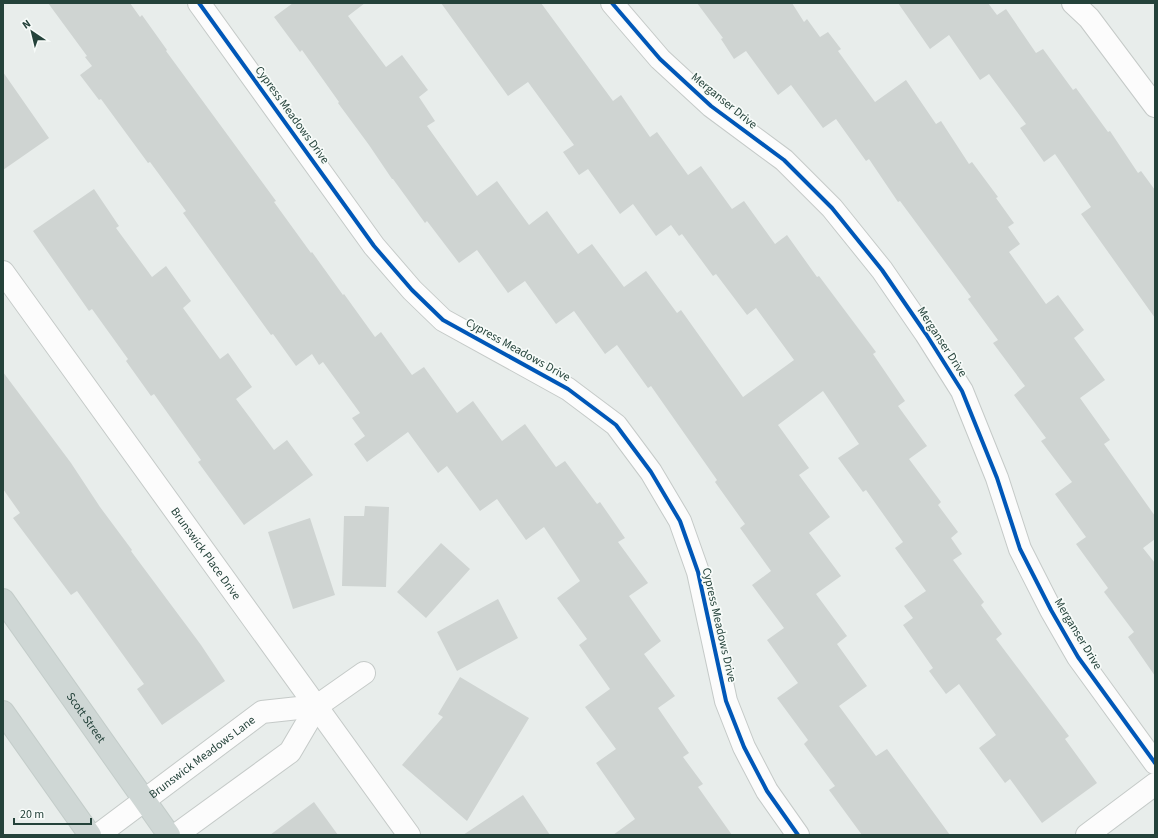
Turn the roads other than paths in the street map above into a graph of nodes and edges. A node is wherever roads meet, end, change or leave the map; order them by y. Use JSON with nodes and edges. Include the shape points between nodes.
{"nodes":[{"id":1,"x":199,"y":3,"type":"edge"},
{"id":2,"x":612,"y":3,"type":"edge"},
{"id":3,"x":1073,"y":3,"type":"edge"},
{"id":4,"x":1155,"y":106,"type":"edge"},
{"id":5,"x":3,"y":272,"type":"edge"},
{"id":6,"x":3,"y":600,"type":"edge"},
{"id":7,"x":364,"y":673,"type":"dead end"},
{"id":8,"x":317,"y":706,"type":"junction"},
{"id":9,"x":3,"y":712,"type":"edge"},
{"id":10,"x":1155,"y":763,"type":"edge"},
{"id":11,"x":1155,"y":784,"type":"edge"},
{"id":12,"x":145,"y":801,"type":"junction"},
{"id":13,"x":90,"y":835,"type":"edge"},
{"id":14,"x":98,"y":835,"type":"edge"},
{"id":15,"x":169,"y":835,"type":"edge"},
{"id":16,"x":176,"y":835,"type":"edge"},
{"id":17,"x":408,"y":835,"type":"edge"},
{"id":18,"x":798,"y":835,"type":"edge"},
{"id":19,"x":1087,"y":835,"type":"edge"}],
"edges":[{"from":1,"to":18,"type":"street","name":"Cypress Meadows Drive","via":[[374,246],[412,290],[443,320],[568,389],[616,425],[651,472],[680,521],[695,565],[726,701],[744,747],[767,791]]},
{"from":2,"to":10,"type":"street","name":"Merganser Drive","via":[[660,58],[710,106],[789,165],[832,208],[882,270],[962,391],[997,478],[1020,549],[1051,610],[1078,657]]},
{"from":3,"to":4,"type":"street","via":[[1089,18]]},
{"from":5,"to":8,"type":"street","name":"Brunswick Place Drive"},
{"from":6,"to":12,"type":"main road","name":"Scott Street"},
{"from":7,"to":8,"type":"street","name":"Brunswick Meadows Lane"},
{"from":8,"to":12,"type":"street","name":"Brunswick Meadows Lane","via":[[262,712]]},
{"from":8,"to":16,"type":"street","name":"Brunswick Meadows Lane","via":[[290,752]]},
{"from":8,"to":17,"type":"street","name":"Brunswick Place Drive"},
{"from":9,"to":13,"type":"main road"},
{"from":11,"to":19,"type":"street"},
{"from":12,"to":14,"type":"street","name":"Brunswick Meadows Lane"},
{"from":12,"to":15,"type":"main road","name":"Scott Street"}]}
